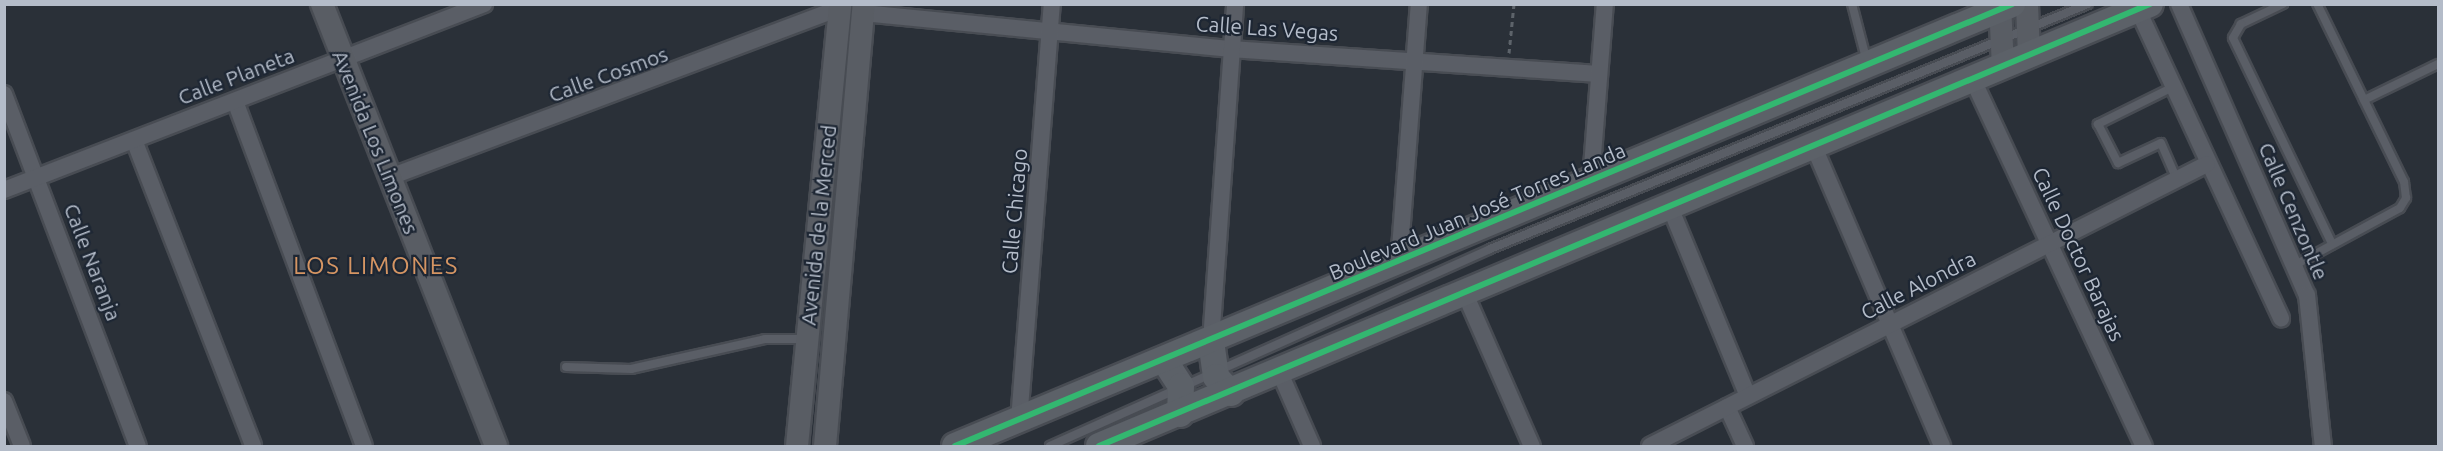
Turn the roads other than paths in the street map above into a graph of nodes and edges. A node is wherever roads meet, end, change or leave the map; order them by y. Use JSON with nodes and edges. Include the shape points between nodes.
{"nodes":[{"id":1,"x":322,"y":4,"type":"edge"},
{"id":2,"x":484,"y":4,"type":"edge"},
{"id":3,"x":1052,"y":4,"type":"edge"},
{"id":4,"x":1235,"y":4,"type":"edge"},
{"id":5,"x":1419,"y":4,"type":"edge"},
{"id":6,"x":1605,"y":4,"type":"edge"},
{"id":7,"x":1852,"y":4,"type":"edge"},
{"id":8,"x":2026,"y":4,"type":"edge"},
{"id":9,"x":2088,"y":4,"type":"edge"},
{"id":10,"x":2179,"y":4,"type":"edge"},
{"id":11,"x":2283,"y":4,"type":"edge"},
{"id":12,"x":2317,"y":4,"type":"edge"},
{"id":13,"x":840,"y":6,"type":"edge"},
{"id":14,"x":2004,"y":6,"type":"edge"},
{"id":15,"x":2144,"y":7,"type":"edge"},
{"id":16,"x":863,"y":9,"type":"edge"},
{"id":17,"x":2027,"y":27,"type":"junction"},
{"id":18,"x":1050,"y":33,"type":"junction"},
{"id":19,"x":2001,"y":39,"type":"junction"},
{"id":20,"x":1231,"y":50,"type":"junction"},
{"id":21,"x":2029,"y":56,"type":"junction"},
{"id":22,"x":342,"y":58,"type":"junction"},
{"id":23,"x":1414,"y":60,"type":"junction"},
{"id":24,"x":1868,"y":64,"type":"junction"},
{"id":25,"x":2439,"y":64,"type":"edge"},
{"id":26,"x":2003,"y":67,"type":"junction"},
{"id":27,"x":1598,"y":74,"type":"junction"},
{"id":28,"x":1973,"y":80,"type":"junction"},
{"id":29,"x":2173,"y":87,"type":"junction"},
{"id":30,"x":4,"y":94,"type":"edge"},
{"id":31,"x":235,"y":100,"type":"junction"},
{"id":32,"x":2364,"y":100,"type":"junction"},
{"id":33,"x":134,"y":140,"type":"junction"},
{"id":34,"x":1814,"y":147,"type":"junction"},
{"id":35,"x":2207,"y":164,"type":"junction"},
{"id":36,"x":390,"y":177,"type":"junction"},
{"id":37,"x":38,"y":178,"type":"junction"},
{"id":38,"x":1591,"y":180,"type":"junction"},
{"id":39,"x":2177,"y":180,"type":"junction"},
{"id":40,"x":4,"y":190,"type":"edge"},
{"id":41,"x":1670,"y":207,"type":"junction"},
{"id":42,"x":2050,"y":243,"type":"junction"},
{"id":43,"x":2332,"y":244,"type":"junction"},
{"id":44,"x":1399,"y":262,"type":"junction"},
{"id":45,"x":2295,"y":265,"type":"junction"},
{"id":46,"x":1466,"y":296,"type":"junction"},
{"id":47,"x":2281,"y":318,"type":"dead end"},
{"id":48,"x":1888,"y":325,"type":"junction"},
{"id":49,"x":806,"y":339,"type":"junction"},
{"id":50,"x":1210,"y":341,"type":"junction"},
{"id":51,"x":1164,"y":360,"type":"junction"},
{"id":52,"x":566,"y":367,"type":"dead end"},
{"id":53,"x":1213,"y":369,"type":"junction"},
{"id":54,"x":1280,"y":373,"type":"junction"},
{"id":55,"x":1181,"y":386,"type":"junction"},
{"id":56,"x":1231,"y":393,"type":"junction"},
{"id":57,"x":1748,"y":396,"type":"junction"},
{"id":58,"x":4,"y":401,"type":"edge"},
{"id":59,"x":1727,"y":407,"type":"junction"},
{"id":60,"x":1180,"y":414,"type":"junction"},
{"id":61,"x":1018,"y":421,"type":"junction"},
{"id":62,"x":1109,"y":444,"type":"edge"},
{"id":63,"x":22,"y":447,"type":"edge"},
{"id":64,"x":138,"y":447,"type":"edge"},
{"id":65,"x":253,"y":447,"type":"edge"},
{"id":66,"x":364,"y":447,"type":"edge"},
{"id":67,"x":496,"y":447,"type":"edge"},
{"id":68,"x":797,"y":447,"type":"edge"},
{"id":69,"x":825,"y":447,"type":"edge"},
{"id":70,"x":956,"y":447,"type":"edge"},
{"id":71,"x":1050,"y":447,"type":"edge"},
{"id":72,"x":1312,"y":447,"type":"edge"},
{"id":73,"x":1533,"y":447,"type":"edge"},
{"id":74,"x":1650,"y":447,"type":"edge"},
{"id":75,"x":1745,"y":447,"type":"edge"},
{"id":76,"x":1942,"y":447,"type":"edge"},
{"id":77,"x":2144,"y":447,"type":"edge"},
{"id":78,"x":2323,"y":447,"type":"edge"}],
"edges":[{"from":1,"to":22,"type":"street","name":"Avenida Los Limones"},
{"from":2,"to":22,"type":"street","name":"Calle Planeta"},
{"from":3,"to":18,"type":"street","name":"Calle Chicago"},
{"from":4,"to":20,"type":"street"},
{"from":5,"to":23,"type":"street"},
{"from":6,"to":27,"type":"street"},
{"from":7,"to":24,"type":"lane"},
{"from":8,"to":17,"type":"street"},
{"from":9,"to":17,"type":"lane"},
{"from":10,"to":45,"type":"street","name":"Calle Cenzontle"},
{"from":11,"to":43,"type":"lane","via":[[2241,24],[2234,38]]},
{"from":12,"to":32,"type":"lane"},
{"from":13,"to":36,"type":"street","name":"Calle Cosmos"},
{"from":13,"to":49,"type":"street","name":"Avenida de la Merced"},
{"from":14,"to":19,"type":"street"},
{"from":14,"to":24,"type":"main road","name":"Boulevard Juan José Torres Landa"},
{"from":15,"to":21,"type":"main road"},
{"from":15,"to":29,"type":"street"},
{"from":16,"to":18,"type":"street","name":"Calle Las Vegas"},
{"from":16,"to":69,"type":"street","name":"Avenida de la Merced"},
{"from":17,"to":19,"type":"lane"},
{"from":17,"to":21,"type":"street"},
{"from":18,"to":20,"type":"street","name":"Calle Las Vegas"},
{"from":18,"to":61,"type":"street","name":"Calle Chicago"},
{"from":19,"to":26,"type":"street"},
{"from":19,"to":53,"type":"lane","via":[[1490,249]]},
{"from":20,"to":23,"type":"street","name":"Calle Las Vegas"},
{"from":20,"to":50,"type":"street"},
{"from":21,"to":26,"type":"main road"},
{"from":22,"to":31,"type":"street","name":"Calle Planeta"},
{"from":22,"to":36,"type":"street","name":"Avenida Los Limones"},
{"from":23,"to":27,"type":"street","name":"Calle Las Vegas"},
{"from":23,"to":44,"type":"street"},
{"from":24,"to":38,"type":"main road","name":"Boulevard Juan José Torres Landa"},
{"from":25,"to":32,"type":"lane"},
{"from":26,"to":28,"type":"main road"},
{"from":27,"to":38,"type":"street"},
{"from":28,"to":34,"type":"main road"},
{"from":28,"to":42,"type":"street","name":"Calle Doctor Barajas"},
{"from":29,"to":35,"type":"street"},
{"from":29,"to":39,"type":"lane","via":[[2098,124],[2118,163],[2161,143]]},
{"from":30,"to":37,"type":"street","name":"Calle Naranja"},
{"from":31,"to":33,"type":"street","name":"Calle Planeta"},
{"from":31,"to":66,"type":"street"},
{"from":32,"to":43,"type":"lane","via":[[2407,192],[2400,208]]},
{"from":33,"to":37,"type":"street","name":"Calle Planeta"},
{"from":33,"to":65,"type":"street"},
{"from":34,"to":41,"type":"main road"},
{"from":34,"to":48,"type":"street"},
{"from":35,"to":39,"type":"street","name":"Calle Alondra"},
{"from":35,"to":47,"type":"street"},
{"from":36,"to":67,"type":"street","name":"Avenida Los Limones"},
{"from":37,"to":40,"type":"street","name":"Calle Planeta"},
{"from":37,"to":64,"type":"street","name":"Calle Naranja"},
{"from":38,"to":44,"type":"main road","name":"Boulevard Juan José Torres Landa"},
{"from":39,"to":42,"type":"street","name":"Calle Alondra"},
{"from":41,"to":46,"type":"main road"},
{"from":41,"to":57,"type":"street"},
{"from":42,"to":48,"type":"street","name":"Calle Alondra"},
{"from":42,"to":77,"type":"street","name":"Calle Doctor Barajas"},
{"from":43,"to":45,"type":"lane"},
{"from":44,"to":50,"type":"main road","name":"Boulevard Juan José Torres Landa"},
{"from":45,"to":78,"type":"street","name":"Calle Cenzontle","via":[[2314,331]]},
{"from":46,"to":54,"type":"main road"},
{"from":46,"to":73,"type":"street"},
{"from":48,"to":57,"type":"street","name":"Calle Alondra"},
{"from":48,"to":76,"type":"street"},
{"from":49,"to":52,"type":"lane","via":[[765,339],[631,369]]},
{"from":49,"to":68,"type":"street","name":"Avenida de la Merced"},
{"from":50,"to":51,"type":"main road","name":"Boulevard Juan José Torres Landa"},
{"from":50,"to":53,"type":"main road"},
{"from":51,"to":55,"type":"main road"},
{"from":51,"to":61,"type":"main road","name":"Boulevard Juan José Torres Landa"},
{"from":53,"to":55,"type":"lane"},
{"from":53,"to":56,"type":"main road"},
{"from":54,"to":56,"type":"main road"},
{"from":54,"to":72,"type":"street"},
{"from":55,"to":60,"type":"main road"},
{"from":55,"to":71,"type":"lane"},
{"from":56,"to":60,"type":"main road"},
{"from":57,"to":59,"type":"street","name":"Calle Alondra"},
{"from":58,"to":63,"type":"street"},
{"from":59,"to":74,"type":"street","name":"Calle Alondra"},
{"from":59,"to":75,"type":"street"},
{"from":60,"to":62,"type":"main road"},
{"from":61,"to":70,"type":"main road","name":"Boulevard Juan José Torres Landa"}]}
